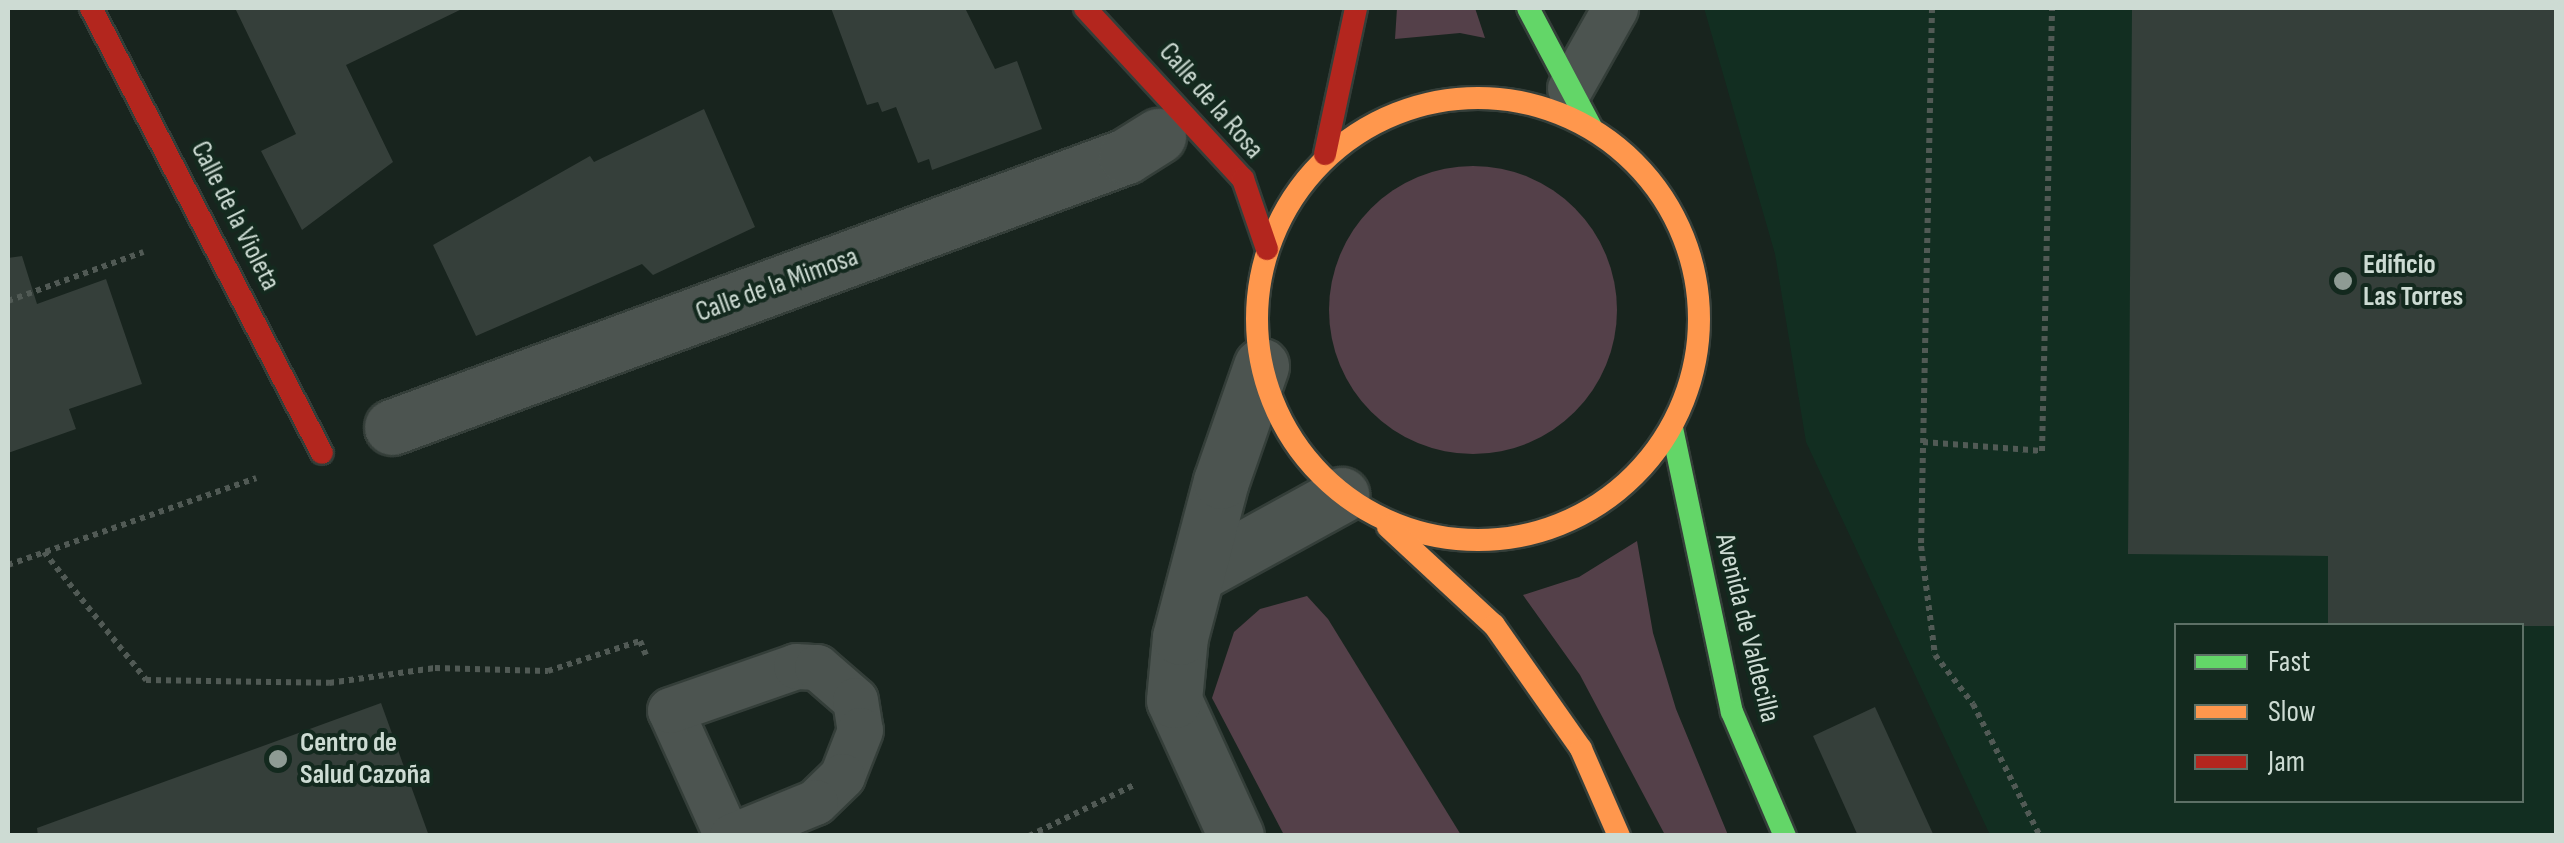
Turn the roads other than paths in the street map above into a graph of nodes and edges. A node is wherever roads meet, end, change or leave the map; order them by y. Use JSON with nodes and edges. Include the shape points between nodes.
{"nodes":[{"id":1,"x":91,"y":8,"type":"edge"},
{"id":2,"x":1085,"y":8,"type":"edge"},
{"id":3,"x":1356,"y":8,"type":"edge"},
{"id":4,"x":1528,"y":8,"type":"edge"},
{"id":5,"x":1615,"y":8,"type":"edge"},
{"id":6,"x":1570,"y":88,"type":"junction"},
{"id":7,"x":1590,"y":127,"type":"junction"},
{"id":8,"x":1158,"y":136,"type":"dead end"},
{"id":9,"x":1325,"y":154,"type":"junction"},
{"id":10,"x":1267,"y":248,"type":"junction"},
{"id":11,"x":1261,"y":366,"type":"junction"},
{"id":12,"x":392,"y":427,"type":"dead end"},
{"id":13,"x":1672,"y":428,"type":"junction"},
{"id":14,"x":322,"y":453,"type":"dead end"},
{"id":15,"x":1360,"y":507,"type":"junction"},
{"id":16,"x":1203,"y":571,"type":"junction"},
{"id":17,"x":730,"y":836,"type":"edge"},
{"id":18,"x":1236,"y":836,"type":"edge"},
{"id":19,"x":1619,"y":836,"type":"edge"},
{"id":20,"x":1785,"y":836,"type":"edge"}],
"edges":[{"from":1,"to":14,"type":"main road","name":"Calle de la Violeta"},
{"from":2,"to":10,"type":"main road","name":"Calle de la Rosa","via":[[1243,180]]},
{"from":3,"to":9,"type":"main road"},
{"from":4,"to":6,"type":"main road"},
{"from":5,"to":6,"type":"lane"},
{"from":6,"to":7,"type":"main road"},
{"from":7,"to":9,"type":"main road","via":[[1512,99],[1438,101],[1371,124]]},
{"from":7,"to":13,"type":"main road","via":[[1644,170],[1678,222],[1700,303],[1696,366]]},
{"from":8,"to":12,"type":"street","name":"Calle de la Mimosa","via":[[1126,156]]},
{"from":9,"to":10,"type":"main road"},
{"from":10,"to":11,"type":"main road","via":[[1256,309]]},
{"from":11,"to":15,"type":"main road","via":[[1283,424]]},
{"from":11,"to":16,"type":"street","via":[[1221,482]]},
{"from":13,"to":15,"type":"main road","via":[[1644,468],[1584,515],[1531,535],[1450,540]]},
{"from":13,"to":20,"type":"main road","name":"Avenida de Valdecilla","via":[[1732,712]]},
{"from":15,"to":16,"type":"street"},
{"from":15,"to":19,"type":"main road","via":[[1494,625],[1581,748]]},
{"from":16,"to":18,"type":"street","via":[[1180,637],[1174,700]]},
{"from":17,"to":17,"type":"lane","via":[[670,710],[796,666],[817,666],[855,700],[860,730],[842,776],[815,802]]}]}
